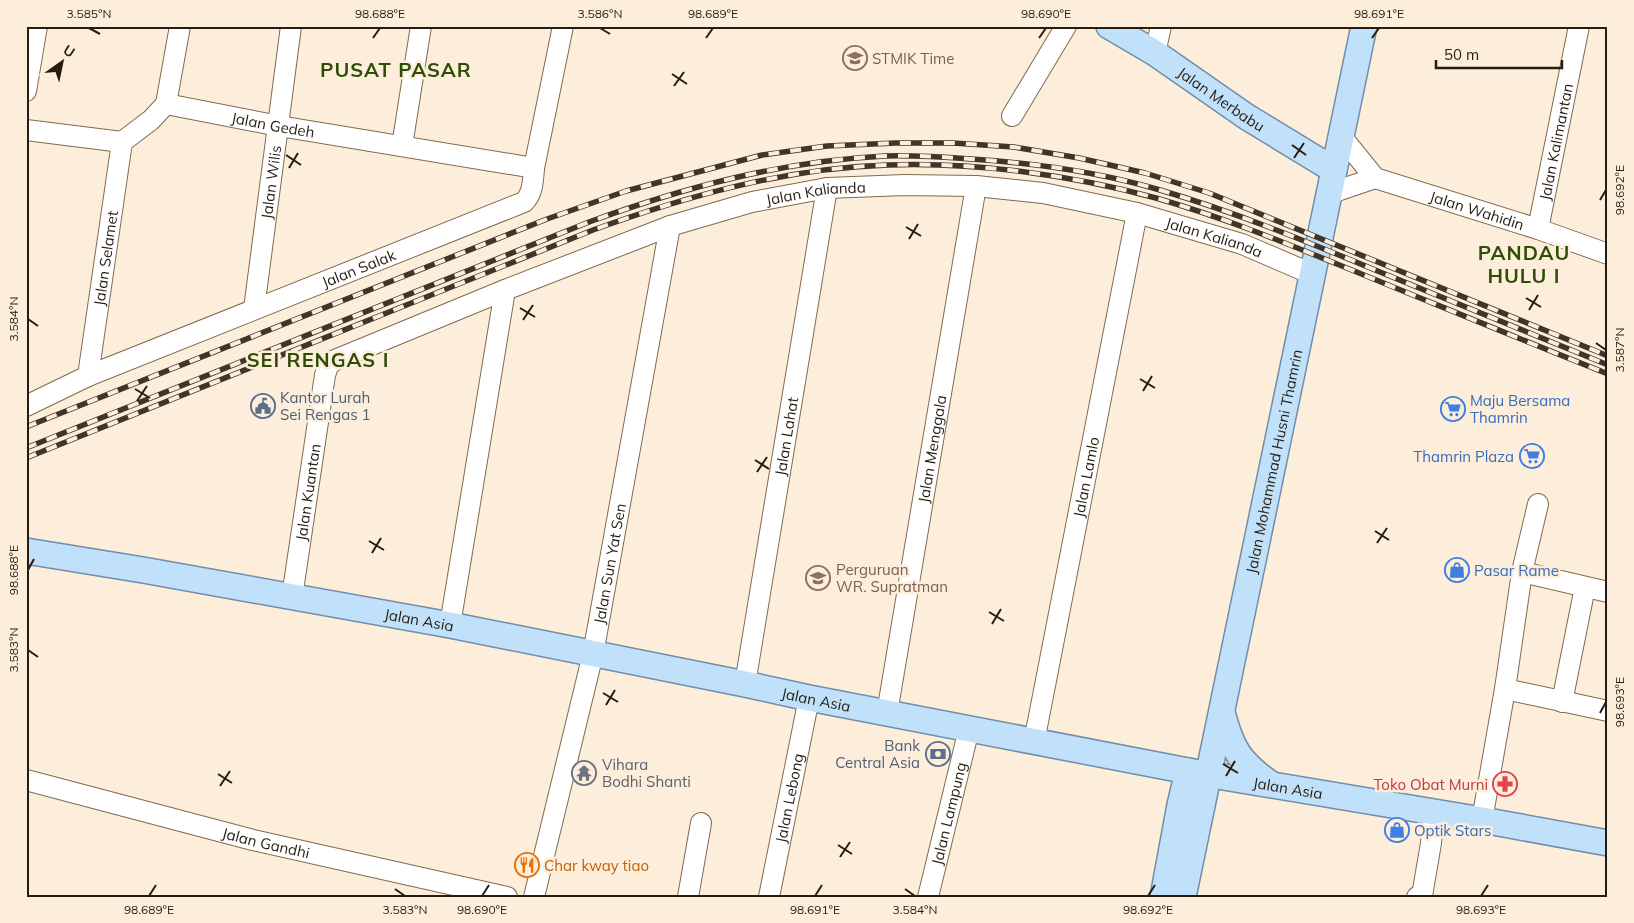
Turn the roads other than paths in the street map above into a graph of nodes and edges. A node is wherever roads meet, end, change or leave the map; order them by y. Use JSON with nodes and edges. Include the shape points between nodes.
{"nodes":[{"id":1,"x":37,"y":26,"type":"edge"},
{"id":2,"x":180,"y":26,"type":"edge"},
{"id":3,"x":291,"y":26,"type":"edge"},
{"id":4,"x":421,"y":26,"type":"edge"},
{"id":5,"x":563,"y":26,"type":"edge"},
{"id":6,"x":1066,"y":26,"type":"edge"},
{"id":7,"x":1109,"y":26,"type":"edge"},
{"id":8,"x":1161,"y":26,"type":"edge"},
{"id":9,"x":1364,"y":26,"type":"edge"},
{"id":10,"x":1578,"y":26,"type":"edge"},
{"id":11,"x":1154,"y":53,"type":"junction"},
{"id":12,"x":26,"y":91,"type":"edge"},
{"id":13,"x":166,"y":104,"type":"junction"},
{"id":14,"x":1012,"y":116,"type":"dead end"},
{"id":15,"x":278,"y":126,"type":"junction"},
{"id":16,"x":26,"y":130,"type":"edge"},
{"id":17,"x":1341,"y":136,"type":"junction"},
{"id":18,"x":122,"y":142,"type":"junction"},
{"id":19,"x":402,"y":146,"type":"junction"},
{"id":20,"x":534,"y":168,"type":"junction"},
{"id":21,"x":1334,"y":170,"type":"junction"},
{"id":22,"x":1374,"y":178,"type":"junction"},
{"id":23,"x":976,"y":186,"type":"junction"},
{"id":24,"x":826,"y":188,"type":"junction"},
{"id":25,"x":1328,"y":194,"type":"junction"},
{"id":26,"x":1137,"y":213,"type":"junction"},
{"id":27,"x":670,"y":226,"type":"junction"},
{"id":28,"x":1538,"y":229,"type":"junction"},
{"id":29,"x":1608,"y":254,"type":"edge"},
{"id":30,"x":1312,"y":274,"type":"junction"},
{"id":31,"x":505,"y":290,"type":"junction"},
{"id":32,"x":254,"y":309,"type":"junction"},
{"id":33,"x":336,"y":360,"type":"joint"},
{"id":34,"x":88,"y":376,"type":"junction"},
{"id":35,"x":26,"y":406,"type":"edge"},
{"id":36,"x":1538,"y":504,"type":"dead end"},
{"id":37,"x":26,"y":550,"type":"edge"},
{"id":38,"x":1522,"y":572,"type":"junction"},
{"id":39,"x":1585,"y":587,"type":"junction"},
{"id":40,"x":1608,"y":592,"type":"edge"},
{"id":41,"x":292,"y":597,"type":"junction"},
{"id":42,"x":450,"y":625,"type":"junction"},
{"id":43,"x":593,"y":654,"type":"junction"},
{"id":44,"x":745,"y":684,"type":"junction"},
{"id":45,"x":1504,"y":689,"type":"junction"},
{"id":46,"x":809,"y":698,"type":"junction"},
{"id":47,"x":1562,"y":702,"type":"junction"},
{"id":48,"x":1221,"y":710,"type":"junction"},
{"id":49,"x":1608,"y":711,"type":"edge"},
{"id":50,"x":888,"y":713,"type":"junction"},
{"id":51,"x":970,"y":729,"type":"junction"},
{"id":52,"x":1034,"y":742,"type":"junction"},
{"id":53,"x":1198,"y":773,"type":"junction"},
{"id":54,"x":26,"y":780,"type":"edge"},
{"id":55,"x":1273,"y":786,"type":"junction"},
{"id":56,"x":1434,"y":812,"type":"junction"},
{"id":57,"x":1482,"y":820,"type":"junction"},
{"id":58,"x":701,"y":823,"type":"dead end"},
{"id":59,"x":1608,"y":843,"type":"edge"},
{"id":60,"x":507,"y":897,"type":"edge"},
{"id":61,"x":534,"y":897,"type":"edge"},
{"id":62,"x":688,"y":897,"type":"edge"},
{"id":63,"x":769,"y":897,"type":"edge"},
{"id":64,"x":928,"y":897,"type":"edge"},
{"id":65,"x":1163,"y":897,"type":"edge"},
{"id":66,"x":1184,"y":897,"type":"edge"},
{"id":67,"x":1416,"y":897,"type":"edge"}],
"edges":[{"from":1,"to":12,"type":"street"},
{"from":2,"to":13,"type":"street"},
{"from":3,"to":15,"type":"street","name":"Jalan Wilis"},
{"from":4,"to":19,"type":"street"},
{"from":5,"to":20,"type":"street","name":"Jalan Salak"},
{"from":6,"to":14,"type":"street"},
{"from":7,"to":11,"type":"main road","name":"Jalan Merbabu"},
{"from":8,"to":11,"type":"street"},
{"from":9,"to":17,"type":"main road","name":"Jalan Mohammad Husni Thamrin"},
{"from":10,"to":28,"type":"street","name":"Jalan Kalimantan"},
{"from":11,"to":21,"type":"main road","name":"Jalan Merbabu","via":[[1247,117]]},
{"from":13,"to":15,"type":"street","name":"Jalan Gedeh"},
{"from":13,"to":18,"type":"street"},
{"from":15,"to":19,"type":"street","name":"Jalan Gedeh"},
{"from":15,"to":32,"type":"street","name":"Jalan Wilis"},
{"from":16,"to":18,"type":"street"},
{"from":17,"to":21,"type":"main road","name":"Jalan Mohammad Husni Thamrin"},
{"from":17,"to":22,"type":"street"},
{"from":18,"to":34,"type":"street","name":"Jalan Selamet"},
{"from":19,"to":20,"type":"street","name":"Jalan Gedeh"},
{"from":20,"to":32,"type":"street","name":"Jalan Salak","via":[[532,189],[524,202]]},
{"from":21,"to":25,"type":"main road","name":"Jalan Mohammad Husni Thamrin"},
{"from":22,"to":25,"type":"street"},
{"from":22,"to":28,"type":"street","name":"Jalan Wahidin"},
{"from":23,"to":24,"type":"street","name":"Jalan Kalianda"},
{"from":23,"to":26,"type":"street","name":"Jalan Kalianda","via":[[1043,193]]},
{"from":23,"to":50,"type":"street","name":"Jalan Menggala"},
{"from":24,"to":27,"type":"street","name":"Jalan Kalianda","via":[[752,202]]},
{"from":24,"to":44,"type":"street","name":"Jalan Lahat"},
{"from":25,"to":30,"type":"main road","name":"Jalan Mohammad Husni Thamrin"},
{"from":26,"to":30,"type":"street","name":"Jalan Kalianda","via":[[1242,244]]},
{"from":26,"to":52,"type":"street","name":"Jalan Lamlo"},
{"from":27,"to":31,"type":"street","name":"Jalan Kalianda"},
{"from":27,"to":43,"type":"street","name":"Jalan Sun Yat Sen"},
{"from":28,"to":29,"type":"street","name":"Jalan Wahidin"},
{"from":30,"to":48,"type":"main road","name":"Jalan Mohammad Husni Thamrin"},
{"from":31,"to":33,"type":"street","name":"Jalan Kalianda"},
{"from":31,"to":42,"type":"street"},
{"from":32,"to":34,"type":"street","name":"Jalan Salak"},
{"from":33,"to":41,"type":"street","name":"Jalan Kuantan","via":[[328,366],[325,375]]},
{"from":34,"to":35,"type":"street","name":"Jalan Salak"},
{"from":36,"to":38,"type":"street"},
{"from":37,"to":41,"type":"main road","name":"Jalan Asia"},
{"from":38,"to":39,"type":"street"},
{"from":38,"to":45,"type":"street"},
{"from":39,"to":40,"type":"street"},
{"from":39,"to":47,"type":"street"},
{"from":41,"to":42,"type":"main road","name":"Jalan Asia"},
{"from":42,"to":43,"type":"main road","name":"Jalan Asia"},
{"from":43,"to":44,"type":"main road","name":"Jalan Asia"},
{"from":43,"to":61,"type":"street","name":"Jalan Sun Yat Sen"},
{"from":44,"to":46,"type":"main road","name":"Jalan Asia"},
{"from":45,"to":47,"type":"street"},
{"from":45,"to":57,"type":"street"},
{"from":46,"to":50,"type":"main road","name":"Jalan Asia"},
{"from":46,"to":63,"type":"street","name":"Jalan Lebong"},
{"from":47,"to":49,"type":"street"},
{"from":48,"to":53,"type":"main road","name":"Jalan Mohammad Husni Thamrin"},
{"from":48,"to":55,"type":"main road","via":[[1235,749],[1256,774]]},
{"from":50,"to":51,"type":"main road","name":"Jalan Asia"},
{"from":51,"to":52,"type":"main road","name":"Jalan Asia"},
{"from":51,"to":64,"type":"street","name":"Jalan Lampung"},
{"from":52,"to":53,"type":"main road","name":"Jalan Asia"},
{"from":53,"to":55,"type":"main road","name":"Jalan Asia"},
{"from":53,"to":65,"type":"main road","name":"Jalan Mohammad Husni Thamrin","via":[[1180,805]]},
{"from":53,"to":66,"type":"main road","name":"Jalan Mohammad Husni Thamrin"},
{"from":54,"to":60,"type":"street","name":"Jalan Gandhi","via":[[253,840]]},
{"from":55,"to":56,"type":"main road","name":"Jalan Asia"},
{"from":56,"to":57,"type":"main road","name":"Jalan Asia"},
{"from":56,"to":67,"type":"street","via":[[1422,896]]},
{"from":57,"to":59,"type":"main road","name":"Jalan Asia"},
{"from":58,"to":62,"type":"street"}]}
